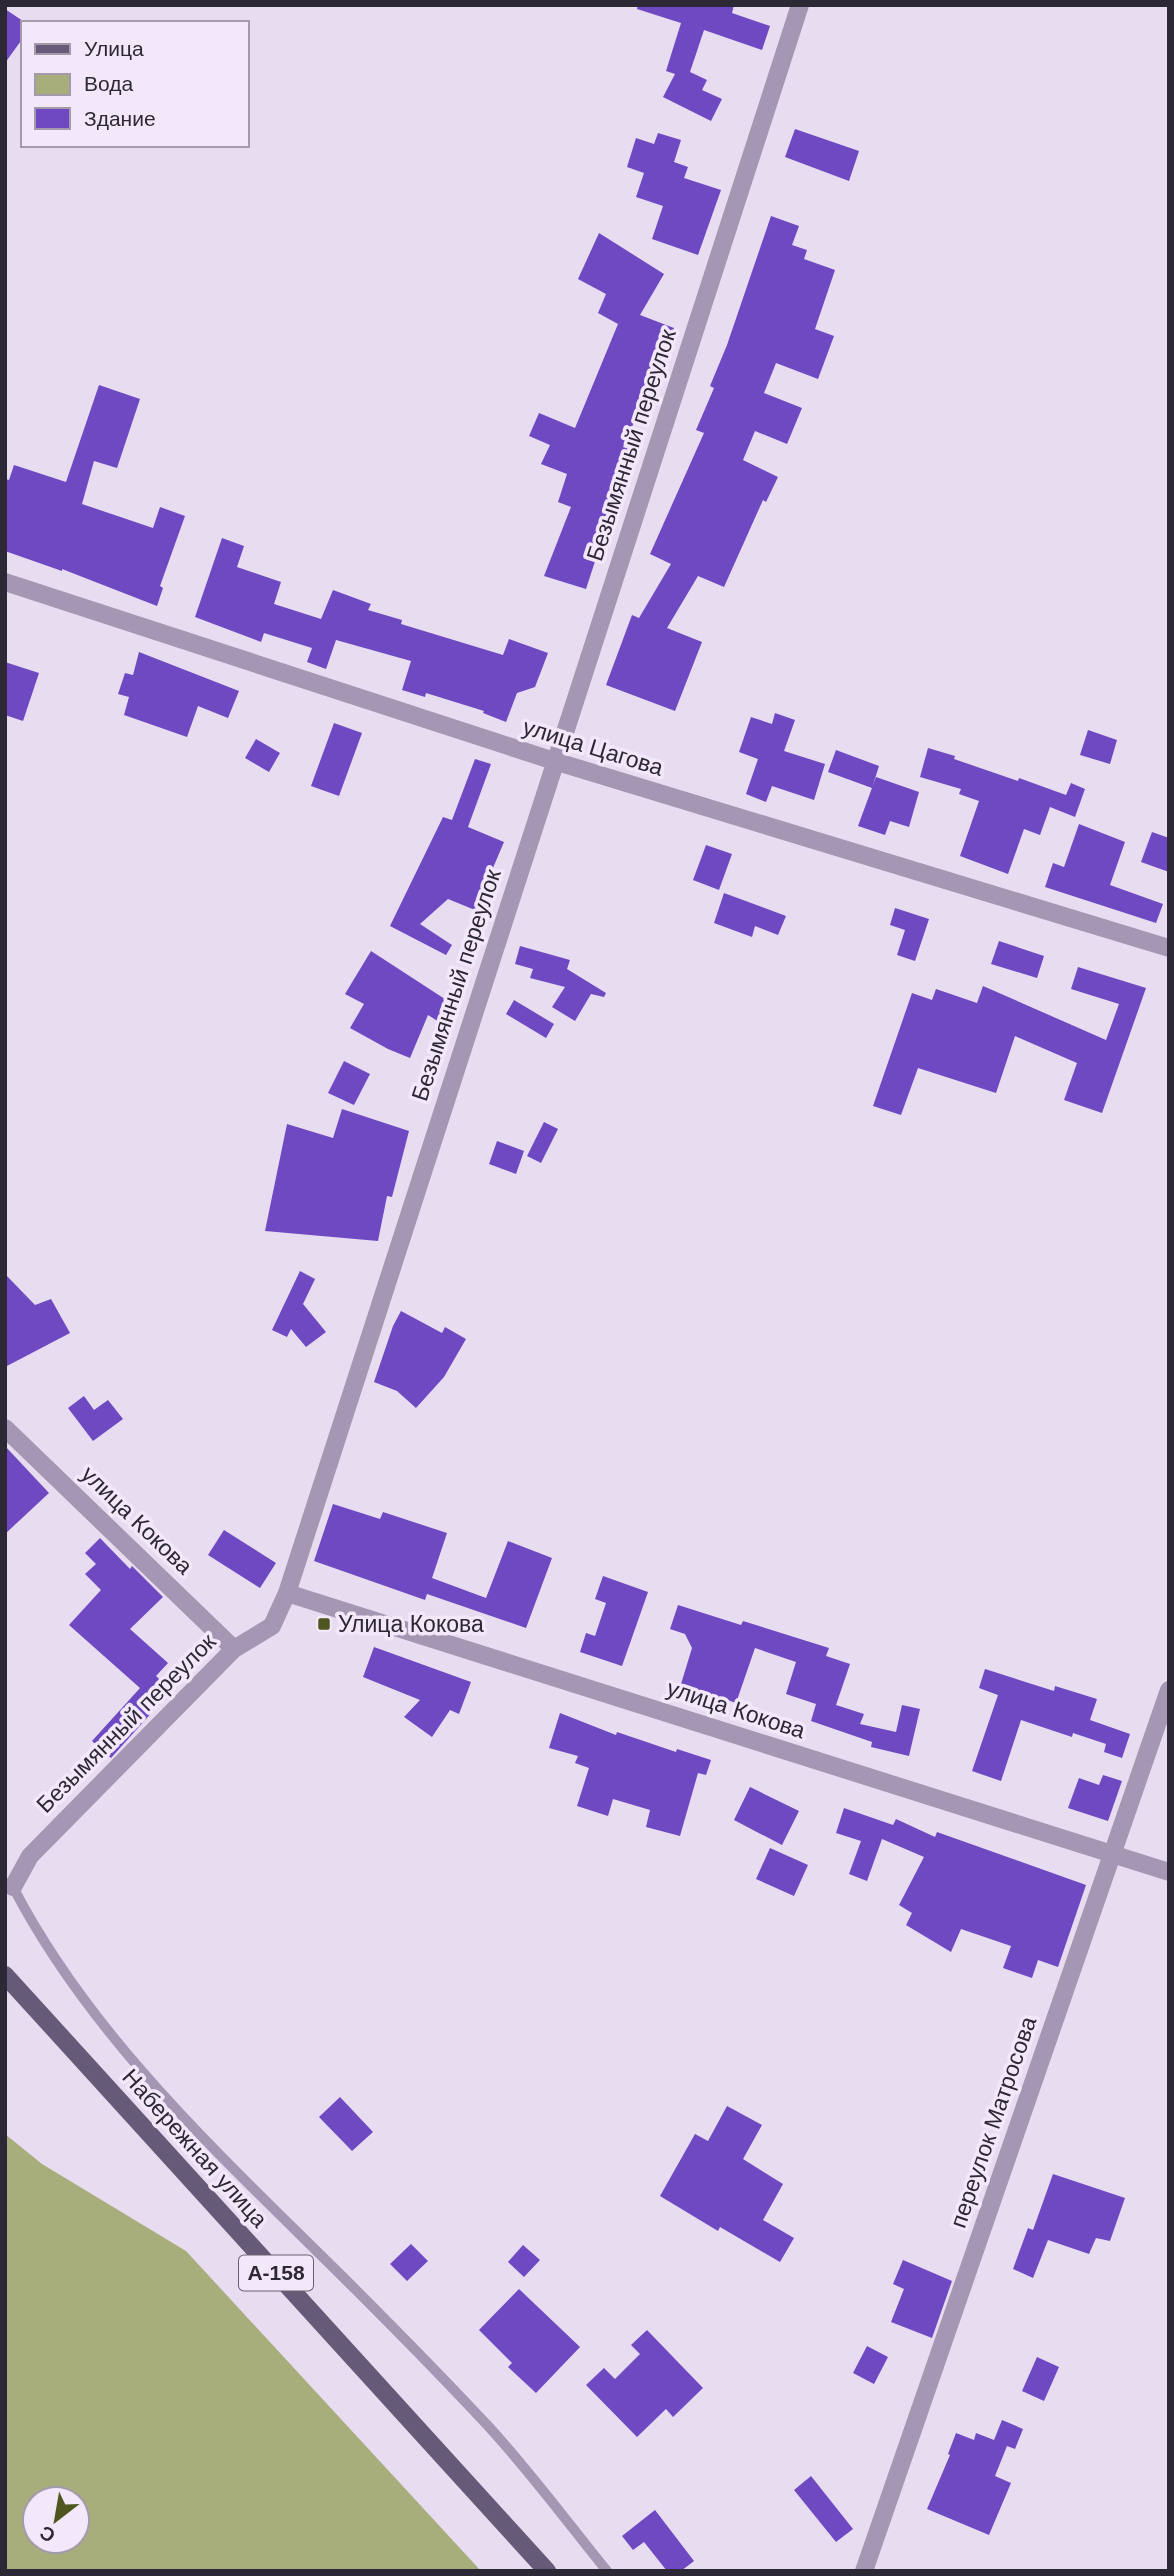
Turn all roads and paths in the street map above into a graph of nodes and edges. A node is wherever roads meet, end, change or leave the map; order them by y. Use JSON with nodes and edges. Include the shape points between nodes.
{"nodes":[{"id":1,"x":800,"y":5,"type":"edge"},
{"id":2,"x":5,"y":582,"type":"edge"},
{"id":3,"x":554,"y":761,"type":"junction"},
{"id":4,"x":1169,"y":948,"type":"edge"},
{"id":5,"x":5,"y":1427,"type":"edge"},
{"id":6,"x":287,"y":1592,"type":"junction"},
{"id":7,"x":234,"y":1649,"type":"junction"},
{"id":8,"x":1169,"y":1690,"type":"edge"},
{"id":9,"x":1112,"y":1854,"type":"junction"},
{"id":10,"x":1169,"y":1872,"type":"edge"},
{"id":11,"x":9,"y":1887,"type":"edge"},
{"id":12,"x":5,"y":1975,"type":"edge"},
{"id":13,"x":547,"y":2571,"type":"edge"},
{"id":14,"x":607,"y":2571,"type":"edge"},
{"id":15,"x":864,"y":2571,"type":"edge"}],
"edges":[{"from":1,"to":3,"type":"street","name":"Безымянный переулок"},
{"from":2,"to":3,"type":"street","name":"улица Цагова"},
{"from":3,"to":4,"type":"street","name":"улица Цагова"},
{"from":3,"to":6,"type":"street","name":"Безымянный переулок"},
{"from":5,"to":7,"type":"street","name":"улица Кокова"},
{"from":6,"to":7,"type":"street","name":"Безымянный переулок","via":[[272,1626]]},
{"from":6,"to":9,"type":"street","name":"улица Кокова"},
{"from":7,"to":11,"type":"street","name":"Безымянный переулок","via":[[30,1856]]},
{"from":8,"to":9,"type":"street","name":"переулок Матросова"},
{"from":9,"to":10,"type":"street","name":"улица Кокова"},
{"from":9,"to":15,"type":"street","name":"переулок Матросова"},
{"from":11,"to":14,"type":"lane","via":[[80,1997],[201,2138],[491,2430]]},
{"from":12,"to":13,"type":"main road","name":"Набережная улица","number":"А-158"}]}
